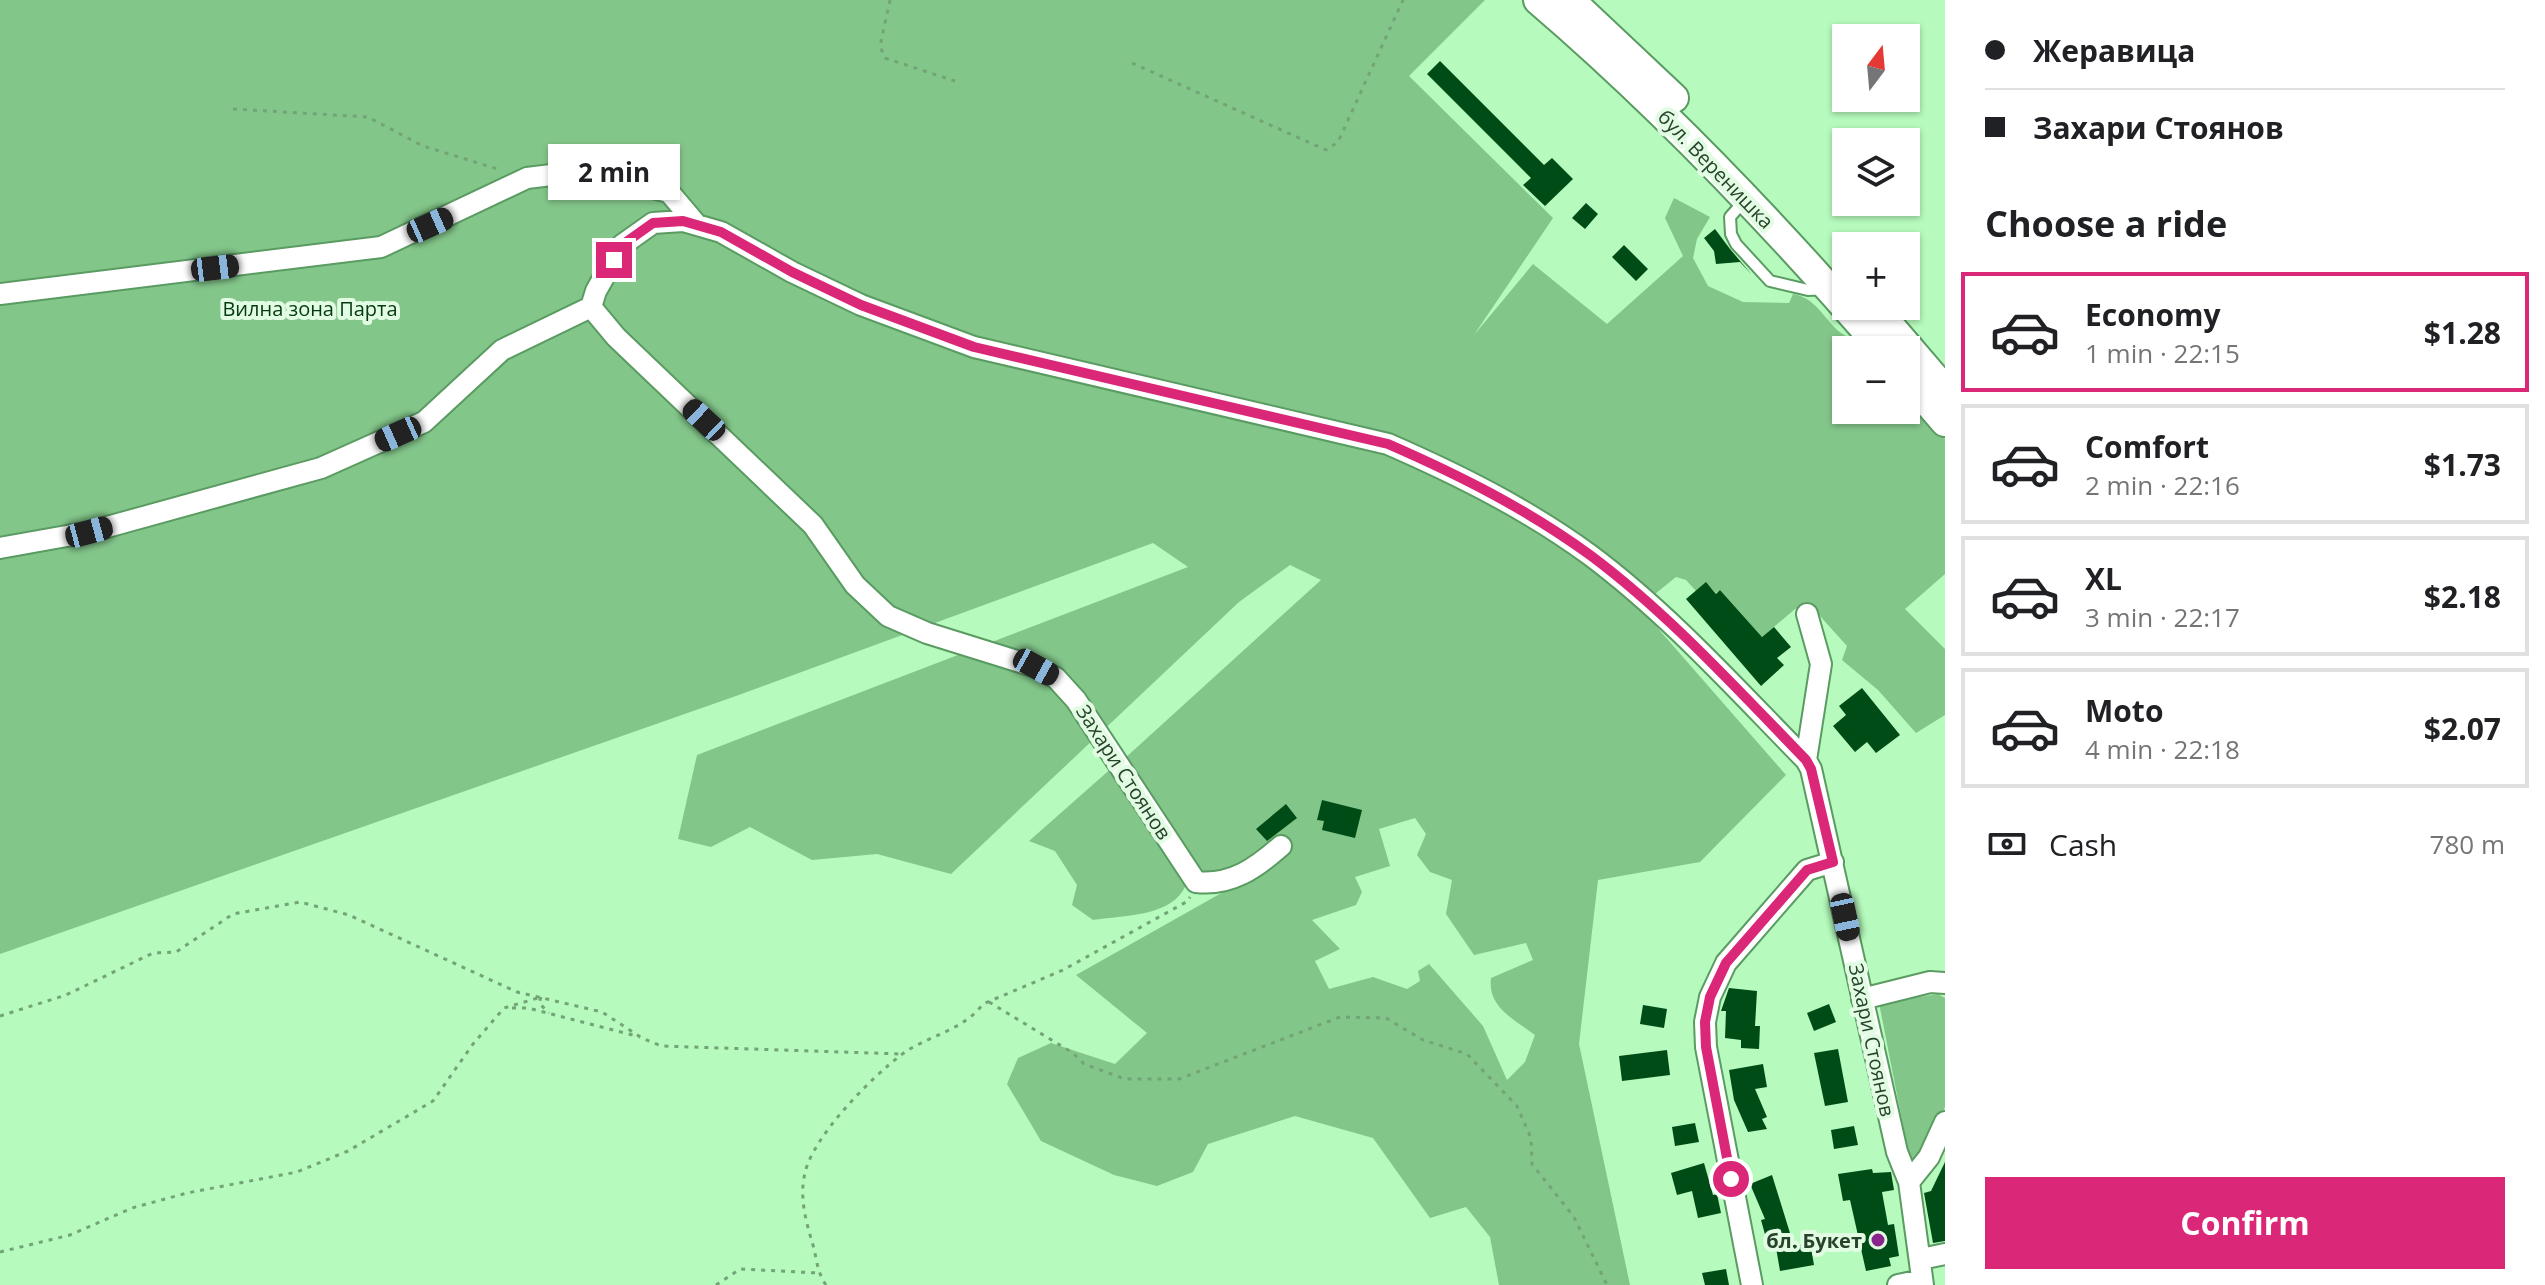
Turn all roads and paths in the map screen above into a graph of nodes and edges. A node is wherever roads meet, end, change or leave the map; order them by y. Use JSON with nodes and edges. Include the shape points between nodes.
{"nodes":[{"id":1,"x":890,"y":0,"type":"edge"},
{"id":2,"x":1403,"y":0,"type":"edge"},
{"id":3,"x":1538,"y":0,"type":"edge"},
{"id":4,"x":1570,"y":0,"type":"edge"},
{"id":5,"x":1132,"y":63,"type":"dead end"},
{"id":6,"x":955,"y":81,"type":"dead end"},
{"id":7,"x":233,"y":109,"type":"dead end"},
{"id":8,"x":1675,"y":112,"type":"junction"},
{"id":9,"x":527,"y":178,"type":"junction"},
{"id":10,"x":1747,"y":198,"type":"junction"},
{"id":11,"x":697,"y":225,"type":"junction"},
{"id":12,"x":1832,"y":272,"type":"edge"},
{"id":13,"x":1832,"y":273,"type":"edge"},
{"id":14,"x":1832,"y":283,"type":"edge"},
{"id":15,"x":0,"y":294,"type":"edge"},
{"id":16,"x":591,"y":307,"type":"junction"},
{"id":17,"x":1885,"y":320,"type":"edge"},
{"id":18,"x":1945,"y":390,"type":"edge"},
{"id":19,"x":1920,"y":393,"type":"edge"},
{"id":20,"x":1945,"y":422,"type":"edge"},
{"id":21,"x":0,"y":548,"type":"edge"},
{"id":22,"x":1807,"y":614,"type":"dead end"},
{"id":23,"x":1806,"y":760,"type":"junction"},
{"id":24,"x":1281,"y":846,"type":"dead end"},
{"id":25,"x":1833,"y":862,"type":"junction"},
{"id":26,"x":1196,"y":882,"type":"junction"},
{"id":27,"x":1945,"y":983,"type":"edge"},
{"id":28,"x":541,"y":997,"type":"junction"},
{"id":29,"x":1862,"y":999,"type":"junction"},
{"id":30,"x":989,"y":1002,"type":"junction"},
{"id":31,"x":504,"y":1008,"type":"junction"},
{"id":32,"x":550,"y":1014,"type":"junction"},
{"id":33,"x":0,"y":1016,"type":"edge"},
{"id":34,"x":642,"y":1038,"type":"junction"},
{"id":35,"x":902,"y":1054,"type":"junction"},
{"id":36,"x":1945,"y":1122,"type":"edge"},
{"id":37,"x":1909,"y":1182,"type":"junction"},
{"id":38,"x":0,"y":1252,"type":"edge"},
{"id":39,"x":1945,"y":1254,"type":"edge"},
{"id":40,"x":1921,"y":1259,"type":"junction"},
{"id":41,"x":818,"y":1273,"type":"junction"},
{"id":42,"x":1923,"y":1282,"type":"edge"},
{"id":43,"x":716,"y":1285,"type":"edge"},
{"id":44,"x":826,"y":1285,"type":"edge"},
{"id":45,"x":1607,"y":1285,"type":"edge"},
{"id":46,"x":1752,"y":1285,"type":"edge"},
{"id":47,"x":1898,"y":1285,"type":"edge"}],
"edges":[{"from":1,"to":6,"type":"path","via":[[880,46],[885,58]]},
{"from":2,"to":5,"type":"path","via":[[1338,142],[1326,150]]},
{"from":3,"to":8,"type":"main road","name":"бул. Веренишка"},
{"from":4,"to":8,"type":"main road","name":"бул. Веренишка"},
{"from":7,"to":9,"type":"path","via":[[368,117],[423,146]]},
{"from":8,"to":10,"type":"main road","name":"бул. Веренишка"},
{"from":8,"to":12,"type":"main road","name":"бул. Веренишка"},
{"from":9,"to":11,"type":"street","via":[[584,171],[669,192]]},
{"from":9,"to":15,"type":"street","via":[[381,247]]},
{"from":10,"to":13,"type":"main road","name":"бул. Веренишка"},
{"from":10,"to":14,"type":"lane","via":[[1730,217],[1731,234],[1770,281],[1808,290]]},
{"from":11,"to":16,"type":"street","name":"Захари Стоянов","via":[[653,223],[622,245]]},
{"from":11,"to":23,"type":"street","name":"Захари Стоянов","via":[[721,232],[861,305],[974,347],[1388,444],[1442,467],[1510,503],[1590,556],[1657,613]]},
{"from":16,"to":21,"type":"street","via":[[502,350],[424,422],[321,468],[89,532]]},
{"from":16,"to":26,"type":"street","name":"Захари Стоянов","via":[[813,525],[855,585],[888,616],[1056,678],[1076,700]]},
{"from":17,"to":18,"type":"main road"},
{"from":19,"to":20,"type":"main road"},
{"from":22,"to":23,"type":"street","via":[[1821,664]]},
{"from":23,"to":25,"type":"street","name":"Захари Стоянов"},
{"from":24,"to":26,"type":"street","via":[[1235,878]]},
{"from":25,"to":29,"type":"street","name":"Захари Стоянов"},
{"from":25,"to":46,"type":"street","via":[[1807,870],[1726,963],[1705,1022]]},
{"from":26,"to":30,"type":"path","via":[[1188,901],[1063,970]]},
{"from":27,"to":29,"type":"street"},
{"from":28,"to":31,"type":"path"},
{"from":28,"to":32,"type":"path","via":[[539,1003]]},
{"from":28,"to":33,"type":"path","via":[[492,981],[349,915],[300,902],[233,914],[176,952],[153,953],[66,995]]},
{"from":28,"to":34,"type":"path","via":[[602,1012]]},
{"from":29,"to":37,"type":"street","name":"Захари Стоянов","via":[[1897,1152]]},
{"from":30,"to":35,"type":"path","via":[[974,1016]]},
{"from":30,"to":45,"type":"path","via":[[1084,1064],[1125,1079],[1179,1079],[1340,1017],[1386,1018],[1423,1040],[1467,1054],[1517,1106],[1531,1138],[1532,1164],[1574,1217]]},
{"from":31,"to":32,"type":"path"},
{"from":31,"to":38,"type":"path","via":[[433,1101],[348,1151],[297,1172],[159,1200],[70,1235]]},
{"from":32,"to":34,"type":"path"},
{"from":34,"to":35,"type":"path","via":[[679,1048]]},
{"from":35,"to":41,"type":"path","via":[[871,1082],[813,1152],[805,1173],[804,1214]]},
{"from":36,"to":37,"type":"street","via":[[1929,1157]]},
{"from":37,"to":40,"type":"street","name":"Захари Стоянов"},
{"from":39,"to":40,"type":"street"},
{"from":40,"to":42,"type":"street","name":"Захари Стоянов"},
{"from":41,"to":43,"type":"path","via":[[740,1269]]},
{"from":41,"to":44,"type":"path"},
{"from":42,"to":47,"type":"street"}]}
